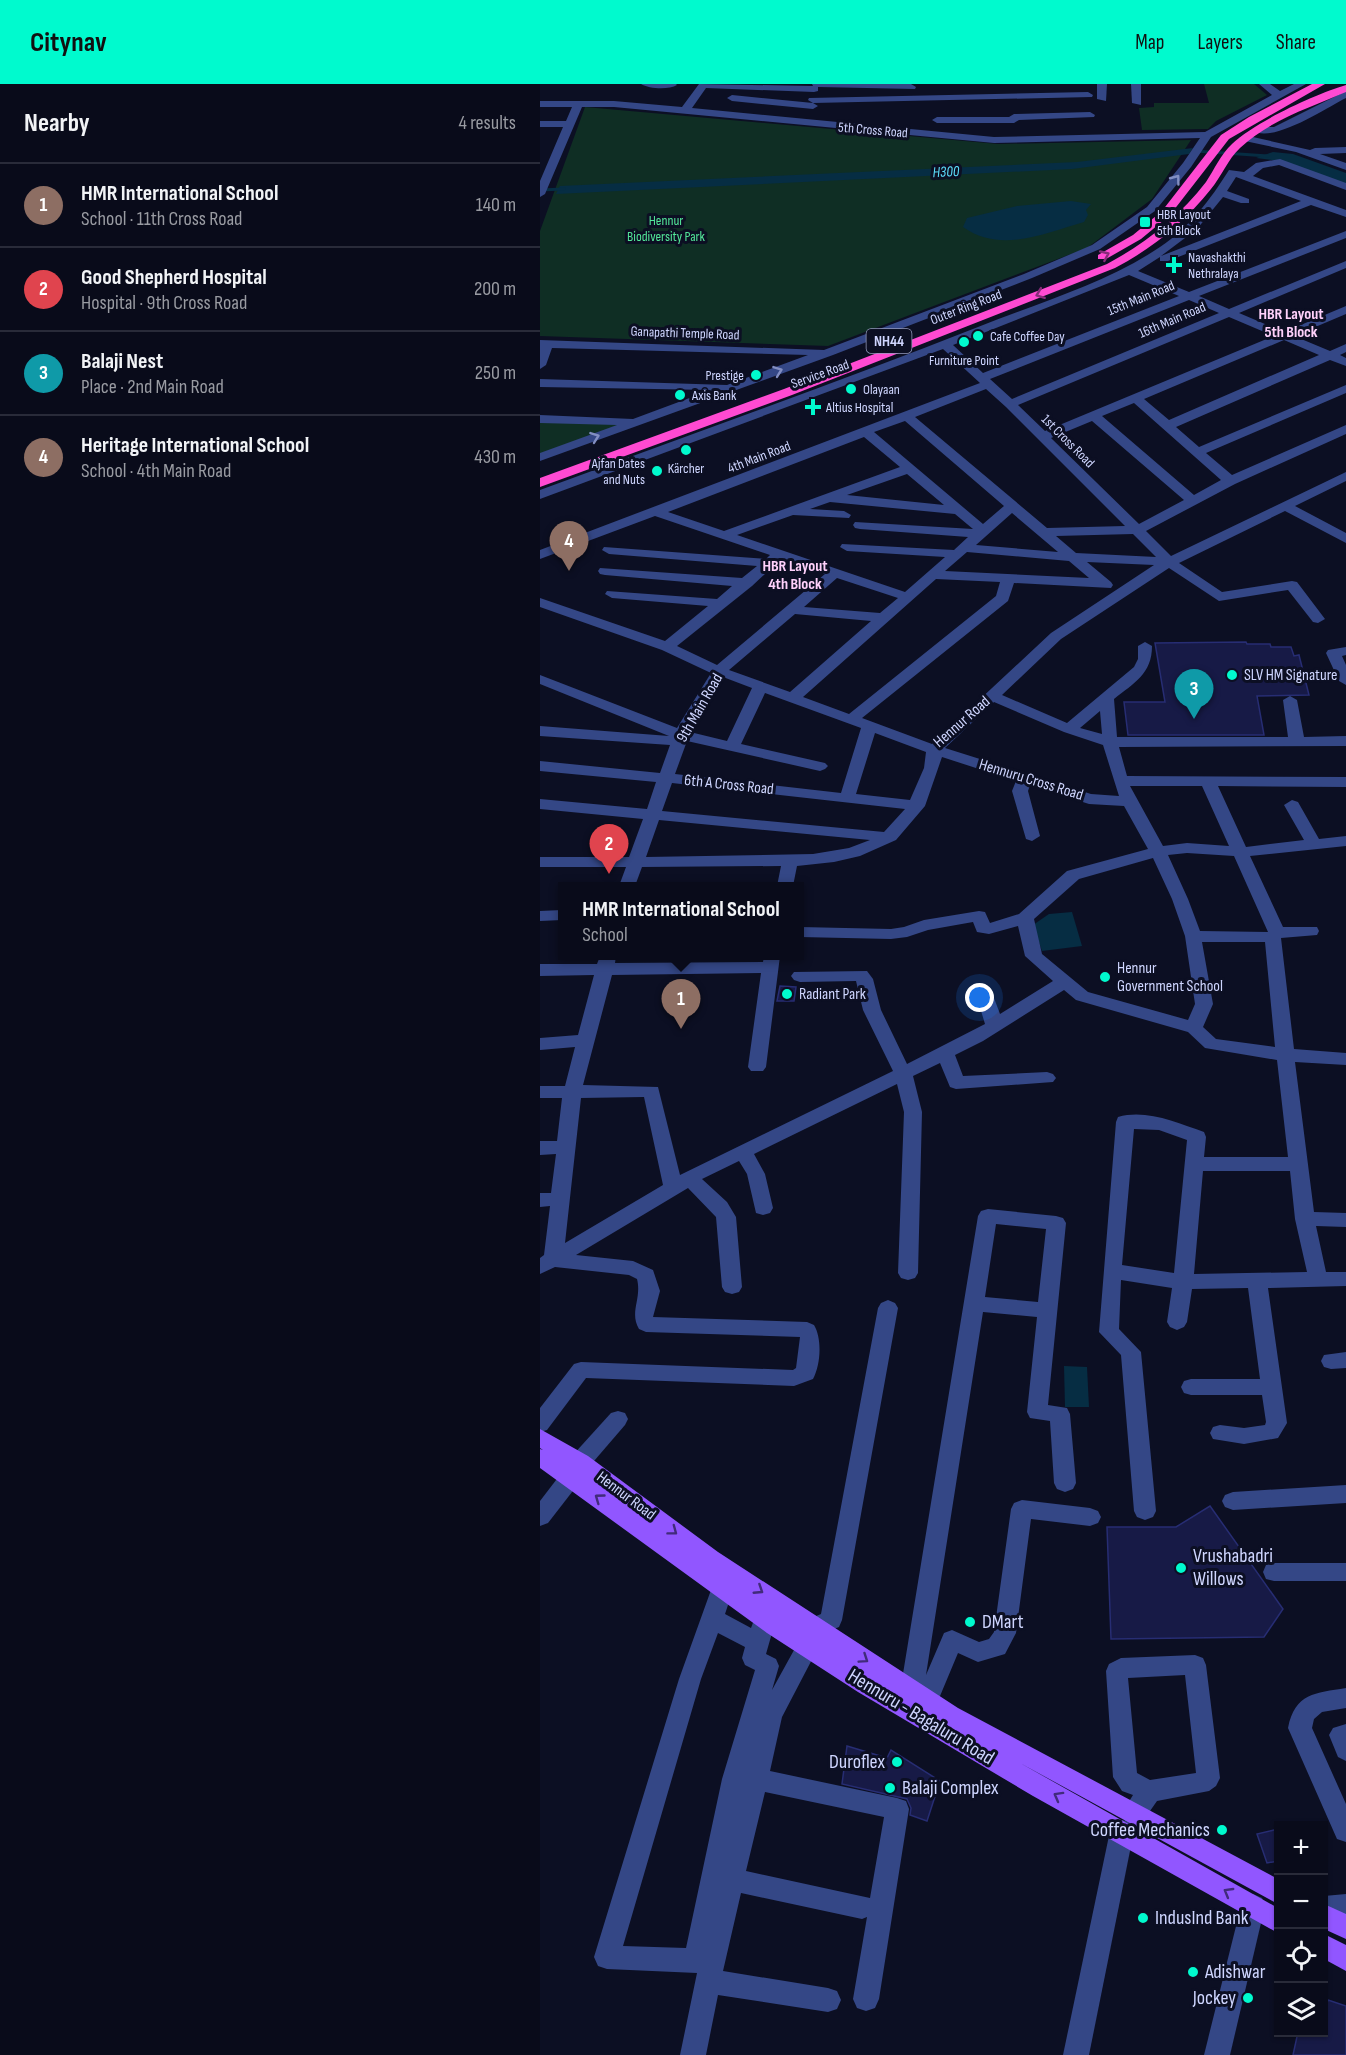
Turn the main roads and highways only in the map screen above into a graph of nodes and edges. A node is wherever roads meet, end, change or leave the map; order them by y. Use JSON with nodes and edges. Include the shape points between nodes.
{"nodes":[{"id":1,"x":1320,"y":84,"type":"edge"},
{"id":2,"x":1346,"y":88,"type":"edge"},
{"id":3,"x":1208,"y":135,"type":"road end"},
{"id":4,"x":1222,"y":140,"type":"junction"},
{"id":5,"x":540,"y":471,"type":"edge"},
{"id":6,"x":540,"y":483,"type":"edge"},
{"id":7,"x":540,"y":1437,"type":"edge"},
{"id":8,"x":540,"y":1457,"type":"edge"},
{"id":9,"x":576,"y":1469,"type":"junction"},
{"id":10,"x":703,"y":1564,"type":"junction"},
{"id":11,"x":811,"y":1637,"type":"junction"},
{"id":12,"x":1128,"y":1822,"type":"junction"},
{"id":13,"x":1274,"y":1890,"type":"edge"},
{"id":14,"x":1328,"y":1918,"type":"edge"},
{"id":15,"x":1274,"y":1919,"type":"edge"},
{"id":16,"x":1346,"y":1927,"type":"edge"},
{"id":17,"x":1328,"y":1949,"type":"edge"},
{"id":18,"x":1346,"y":1959,"type":"edge"}],
"edges":[{"from":1,"to":4,"type":"highway","name":"Outer Ring Road","number":"NH44"},
{"from":2,"to":6,"type":"highway","name":"Outer Ring Road","number":"NH44","one_way":true,"via":[[1244,138],[1184,216],[1150,243],[1111,266]]},
{"from":3,"to":4,"type":"highway"},
{"from":5,"to":4,"type":"highway","name":"Outer Ring Road","number":"NH44","one_way":true,"via":[[868,349],[1105,255],[1137,237],[1166,213]]},
{"from":7,"to":9,"type":"main road","name":"Hennur Road"},
{"from":8,"to":9,"type":"main road"},
{"from":9,"to":10,"type":"main road","name":"Hennur Road"},
{"from":10,"to":11,"type":"main road","name":"Hennuru - Bagaluru Road","one_way":true},
{"from":10,"to":11,"type":"main road","name":"Hennuru - Bagaluru Road","via":[[722,1590],[765,1619]]},
{"from":11,"to":12,"type":"main road","name":"Hennuru - Bagaluru Road","one_way":true,"via":[[920,1696]]},
{"from":12,"to":11,"type":"main road","name":"Hennuru - Bagaluru Road","one_way":true,"via":[[955,1740]]},
{"from":12,"to":13,"type":"main road","name":"Hennuru - Bagaluru Road"},
{"from":15,"to":12,"type":"main road","name":"Hennuru - Bagaluru Road","one_way":true},
{"from":14,"to":16,"type":"main road"},
{"from":17,"to":18,"type":"main road"}]}
